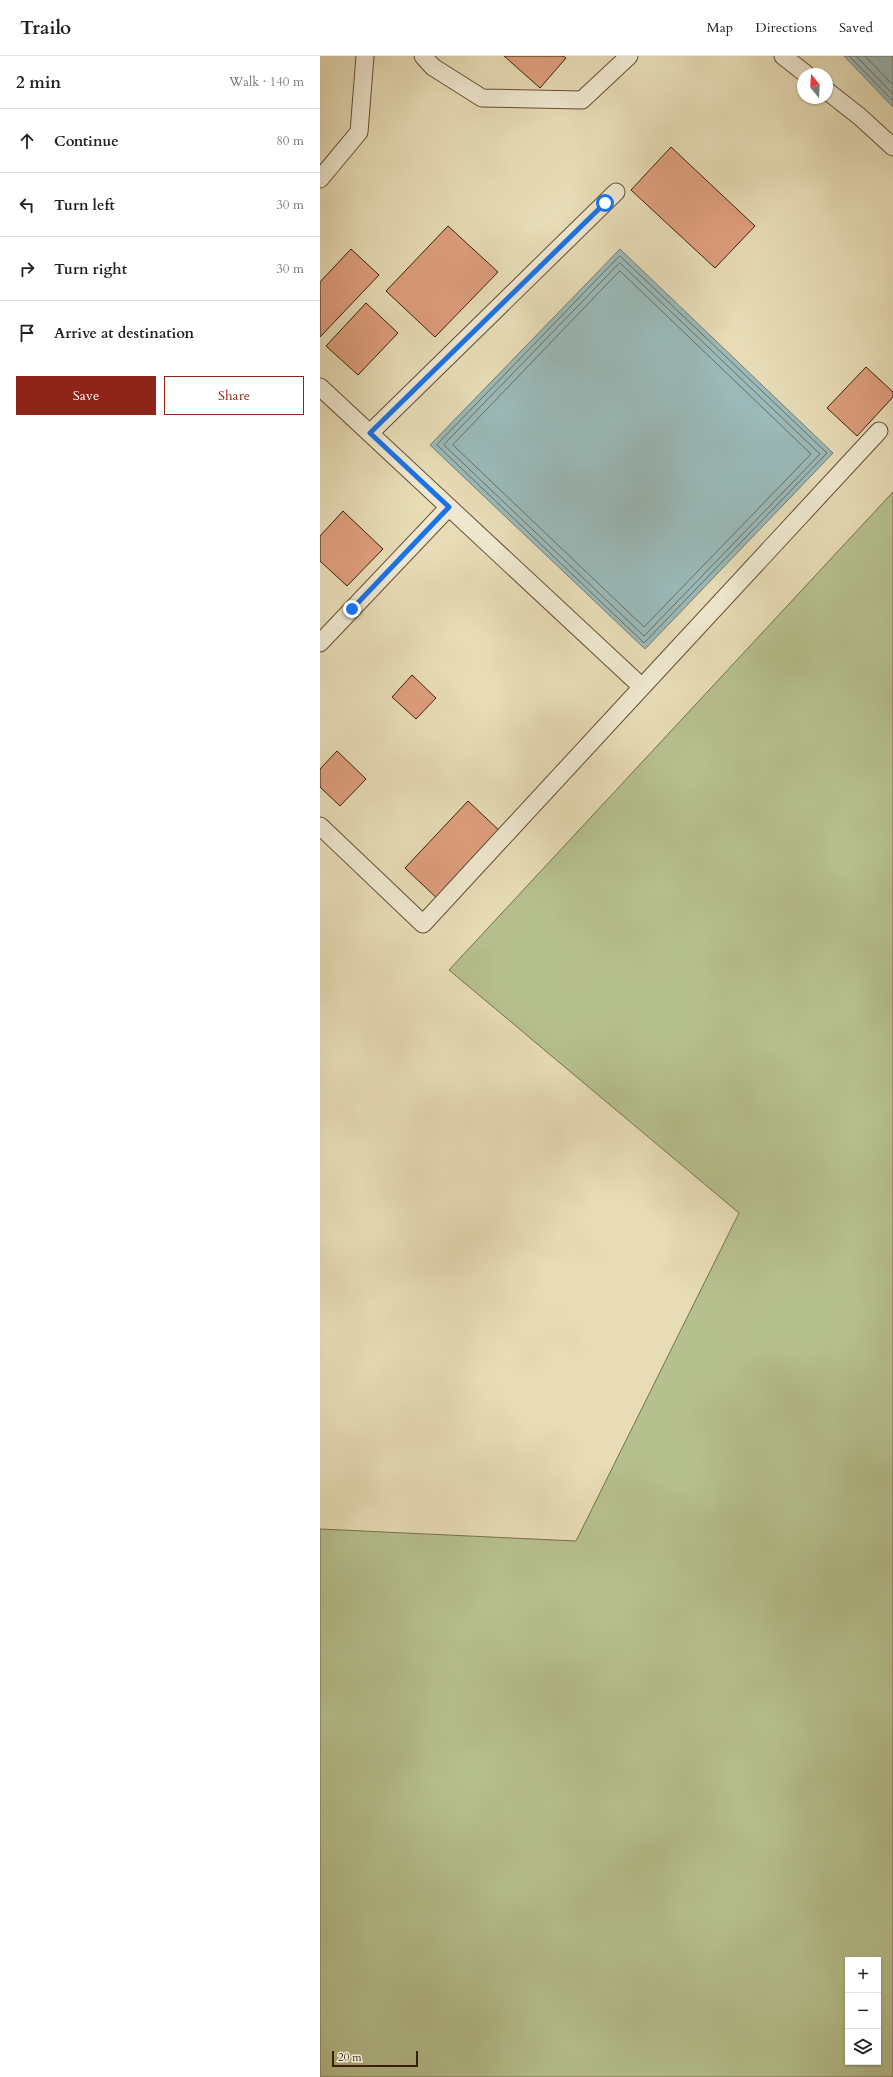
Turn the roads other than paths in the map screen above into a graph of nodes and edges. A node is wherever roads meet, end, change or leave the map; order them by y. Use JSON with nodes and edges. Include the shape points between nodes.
{"nodes":[{"id":1,"x":365,"y":56,"type":"edge"},
{"id":2,"x":423,"y":56,"type":"edge"},
{"id":3,"x":629,"y":56,"type":"edge"},
{"id":4,"x":783,"y":56,"type":"edge"},
{"id":5,"x":798,"y":68,"type":"edge"},
{"id":6,"x":833,"y":96,"type":"edge"},
{"id":7,"x":893,"y":148,"type":"edge"},
{"id":8,"x":320,"y":179,"type":"edge"},
{"id":9,"x":616,"y":192,"type":"dead end"},
{"id":10,"x":320,"y":387,"type":"edge"},
{"id":11,"x":879,"y":432,"type":"dead end"},
{"id":12,"x":370,"y":433,"type":"junction"},
{"id":13,"x":449,"y":507,"type":"junction"},
{"id":14,"x":320,"y":642,"type":"edge"},
{"id":15,"x":642,"y":687,"type":"junction"},
{"id":16,"x":320,"y":826,"type":"edge"}],
"edges":[{"from":1,"to":8,"type":"lane","via":[[358,132]]},
{"from":2,"to":3,"type":"lane","via":[[433,67],[482,98],[582,100]]},
{"from":4,"to":5,"type":"lane"},
{"from":6,"to":7,"type":"lane"},
{"from":9,"to":12,"type":"lane"},
{"from":10,"to":12,"type":"lane"},
{"from":11,"to":15,"type":"lane"},
{"from":12,"to":13,"type":"lane"},
{"from":13,"to":14,"type":"lane"},
{"from":13,"to":15,"type":"lane"},
{"from":15,"to":16,"type":"lane","via":[[423,924]]}]}
